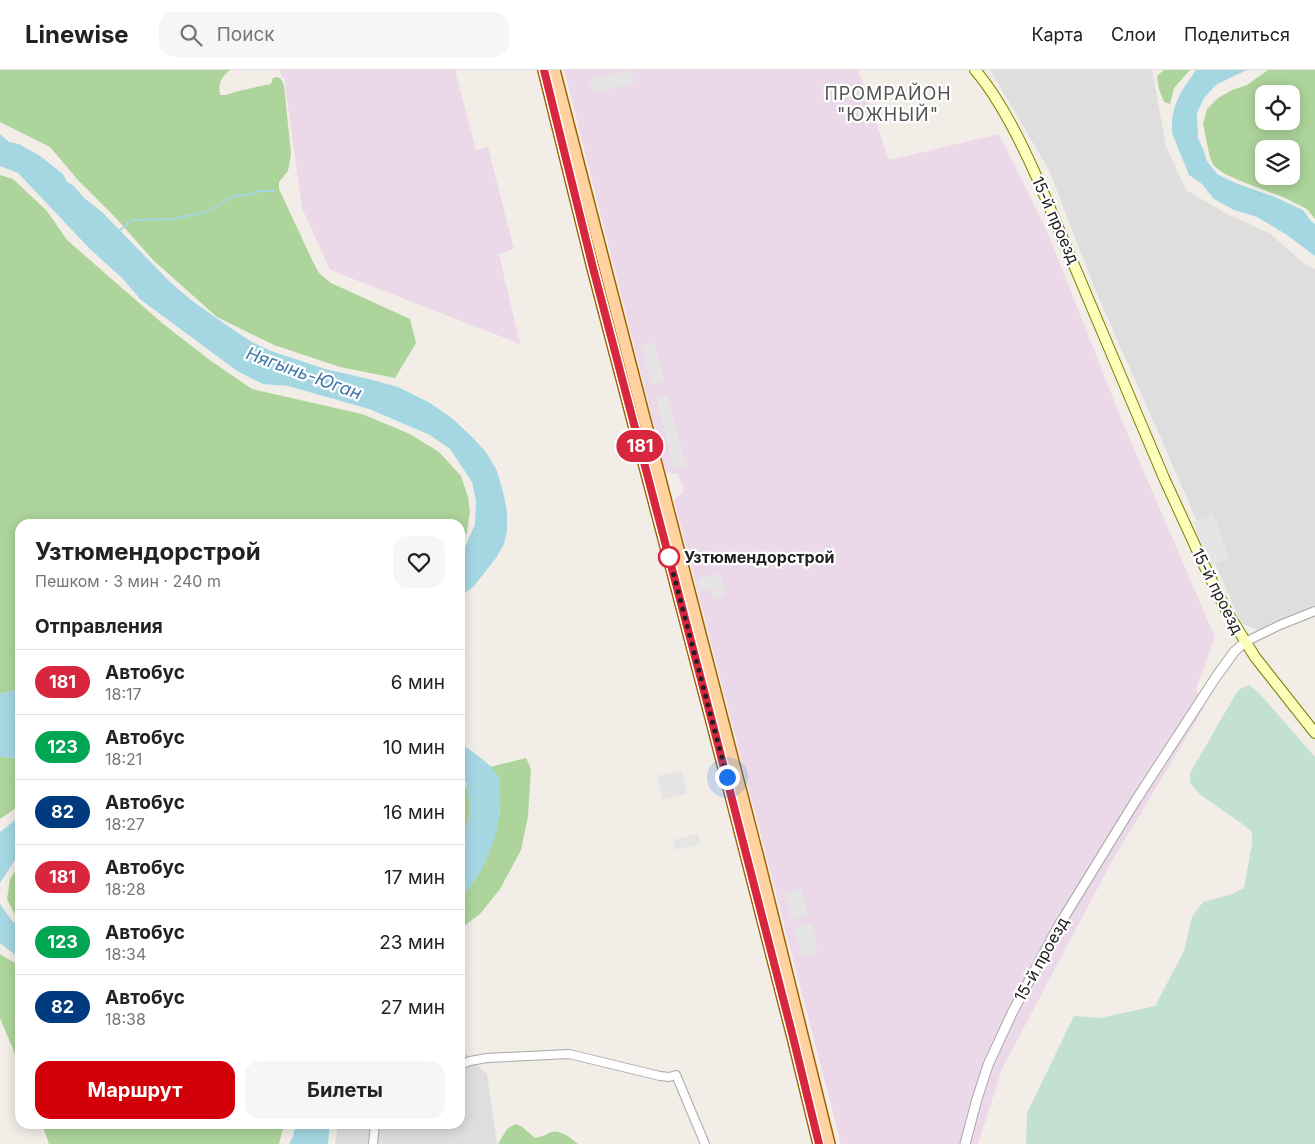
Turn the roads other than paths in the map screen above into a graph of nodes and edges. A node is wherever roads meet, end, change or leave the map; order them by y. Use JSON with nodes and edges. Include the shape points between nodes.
{"nodes":[{"id":1,"x":544,"y":70,"type":"edge"},
{"id":2,"x":554,"y":70,"type":"edge"},
{"id":3,"x":975,"y":70,"type":"edge"},
{"id":4,"x":599,"y":266,"type":"junction"},
{"id":5,"x":1315,"y":611,"type":"edge"},
{"id":6,"x":1245,"y":642,"type":"junction"},
{"id":7,"x":1315,"y":733,"type":"edge"},
{"id":8,"x":754,"y":863,"type":"junction"},
{"id":9,"x":465,"y":1063,"type":"edge"},
{"id":10,"x":375,"y":1129,"type":"edge"},
{"id":11,"x":374,"y":1144,"type":"edge"},
{"id":12,"x":705,"y":1144,"type":"edge"},
{"id":13,"x":819,"y":1144,"type":"edge"},
{"id":14,"x":829,"y":1144,"type":"edge"},
{"id":15,"x":965,"y":1144,"type":"edge"}],
"edges":[{"from":1,"to":4,"type":"main road"},
{"from":2,"to":4,"type":"main road"},
{"from":3,"to":6,"type":"main road","name":"15-й проезд","via":[[1028,157],[1203,563]]},
{"from":4,"to":8,"type":"main road","via":[[713,725]]},
{"from":5,"to":6,"type":"street"},
{"from":6,"to":7,"type":"main road"},
{"from":6,"to":15,"type":"street","name":"15-й проезд","via":[[1211,685],[1058,927],[988,1065]]},
{"from":8,"to":13,"type":"main road"},
{"from":8,"to":14,"type":"main road"},
{"from":9,"to":12,"type":"street","via":[[487,1058],[569,1054],[660,1076],[676,1074]]},
{"from":10,"to":11,"type":"street"}]}
